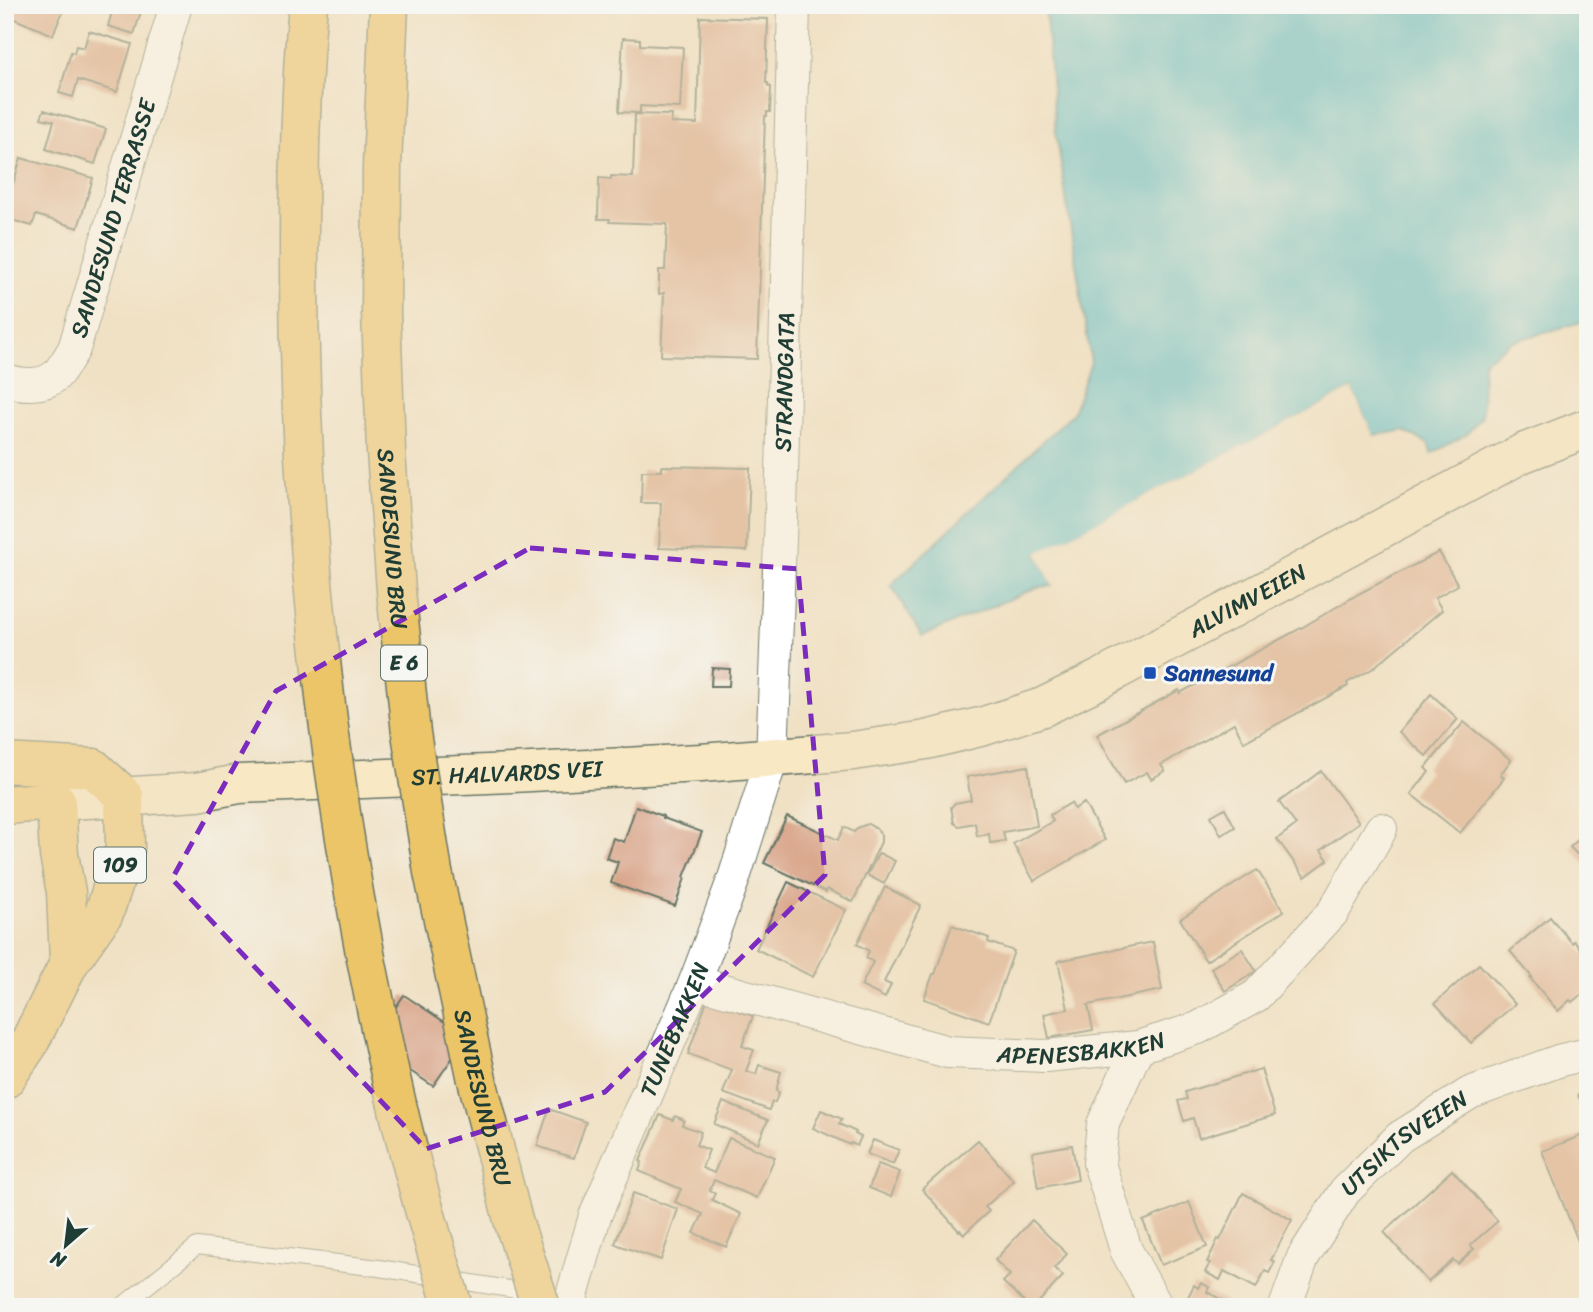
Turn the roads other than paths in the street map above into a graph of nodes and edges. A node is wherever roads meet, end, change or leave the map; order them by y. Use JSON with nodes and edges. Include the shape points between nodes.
{"nodes":[{"id":1,"x":176,"y":5,"type":"edge"},
{"id":2,"x":308,"y":5,"type":"edge"},
{"id":3,"x":389,"y":5,"type":"edge"},
{"id":4,"x":794,"y":5,"type":"edge"},
{"id":5,"x":5,"y":379,"type":"edge"},
{"id":6,"x":1588,"y":428,"type":"edge"},
{"id":7,"x":772,"y":758,"type":"junction"},
{"id":8,"x":5,"y":762,"type":"edge"},
{"id":9,"x":93,"y":768,"type":"junction"},
{"id":10,"x":239,"y":784,"type":"junction"},
{"id":11,"x":124,"y":796,"type":"junction"},
{"id":12,"x":56,"y":801,"type":"junction"},
{"id":13,"x":5,"y":805,"type":"edge"},
{"id":14,"x":1381,"y":829,"type":"dead end"},
{"id":15,"x":69,"y":963,"type":"junction"},
{"id":16,"x":695,"y":982,"type":"junction"},
{"id":17,"x":1138,"y":1047,"type":"junction"},
{"id":18,"x":1588,"y":1054,"type":"edge"},
{"id":19,"x":5,"y":1079,"type":"edge"},
{"id":20,"x":562,"y":1304,"type":"edge"},
{"id":21,"x":121,"y":1307,"type":"edge"},
{"id":22,"x":453,"y":1307,"type":"edge"},
{"id":23,"x":1157,"y":1307,"type":"edge"},
{"id":24,"x":1285,"y":1307,"type":"edge"}],
"edges":[{"from":1,"to":5,"type":"street","name":"SANDESUND TERRASSE","via":[[74,349],[56,376],[35,385]]},
{"from":2,"to":22,"type":"main road","bridge":true,"via":[[299,167],[299,312],[302,451],[313,594],[351,880],[395,1097]]},
{"from":3,"to":20,"type":"main road","name":"SANDESUND BRU","number":"E 6","bridge":true,"via":[[381,312],[386,452],[410,720],[433,872],[477,1080],[513,1220]]},
{"from":4,"to":7,"type":"street","name":"STRANDGATA"},
{"from":6,"to":7,"type":"main road","name":"ALVIMVEIEN","via":[[1523,453],[1043,707],[926,740]]},
{"from":7,"to":10,"type":"main road","name":"ST. HALVARDS VEI"},
{"from":7,"to":16,"type":"street","name":"TUNEBAKKEN"},
{"from":8,"to":9,"type":"main road","name":"ST. HALVARDS VEI"},
{"from":9,"to":10,"type":"main road","name":"ST. HALVARDS VEI"},
{"from":9,"to":11,"type":"main road"},
{"from":9,"to":12,"type":"main road"},
{"from":10,"to":11,"type":"main road","name":"ST. HALVARDS VEI","via":[[197,792]]},
{"from":11,"to":12,"type":"main road","name":"ST. HALVARDS VEI"},
{"from":11,"to":15,"type":"main road","number":"109","via":[[125,849],[104,914]]},
{"from":12,"to":13,"type":"main road","name":"ST. HALVARDS VEI"},
{"from":12,"to":15,"type":"main road","number":"109"},
{"from":14,"to":17,"type":"street","name":"APENESBAKKEN","via":[[1333,912],[1256,996],[1198,1028]]},
{"from":15,"to":19,"type":"main road","number":"109","via":[[28,1045]]},
{"from":16,"to":17,"type":"street","name":"APENESBAKKEN","via":[[948,1052],[1045,1056]]},
{"from":16,"to":20,"type":"street","name":"TUNEBAKKEN"},
{"from":17,"to":23,"type":"street","via":[[1103,1124],[1100,1163],[1126,1250]]},
{"from":18,"to":24,"type":"street","name":"UTSIKTSVEIEN","via":[[1470,1093],[1400,1137],[1345,1191],[1303,1257]]},
{"from":20,"to":21,"type":"lane","via":[[379,1268],[197,1246]]}]}
